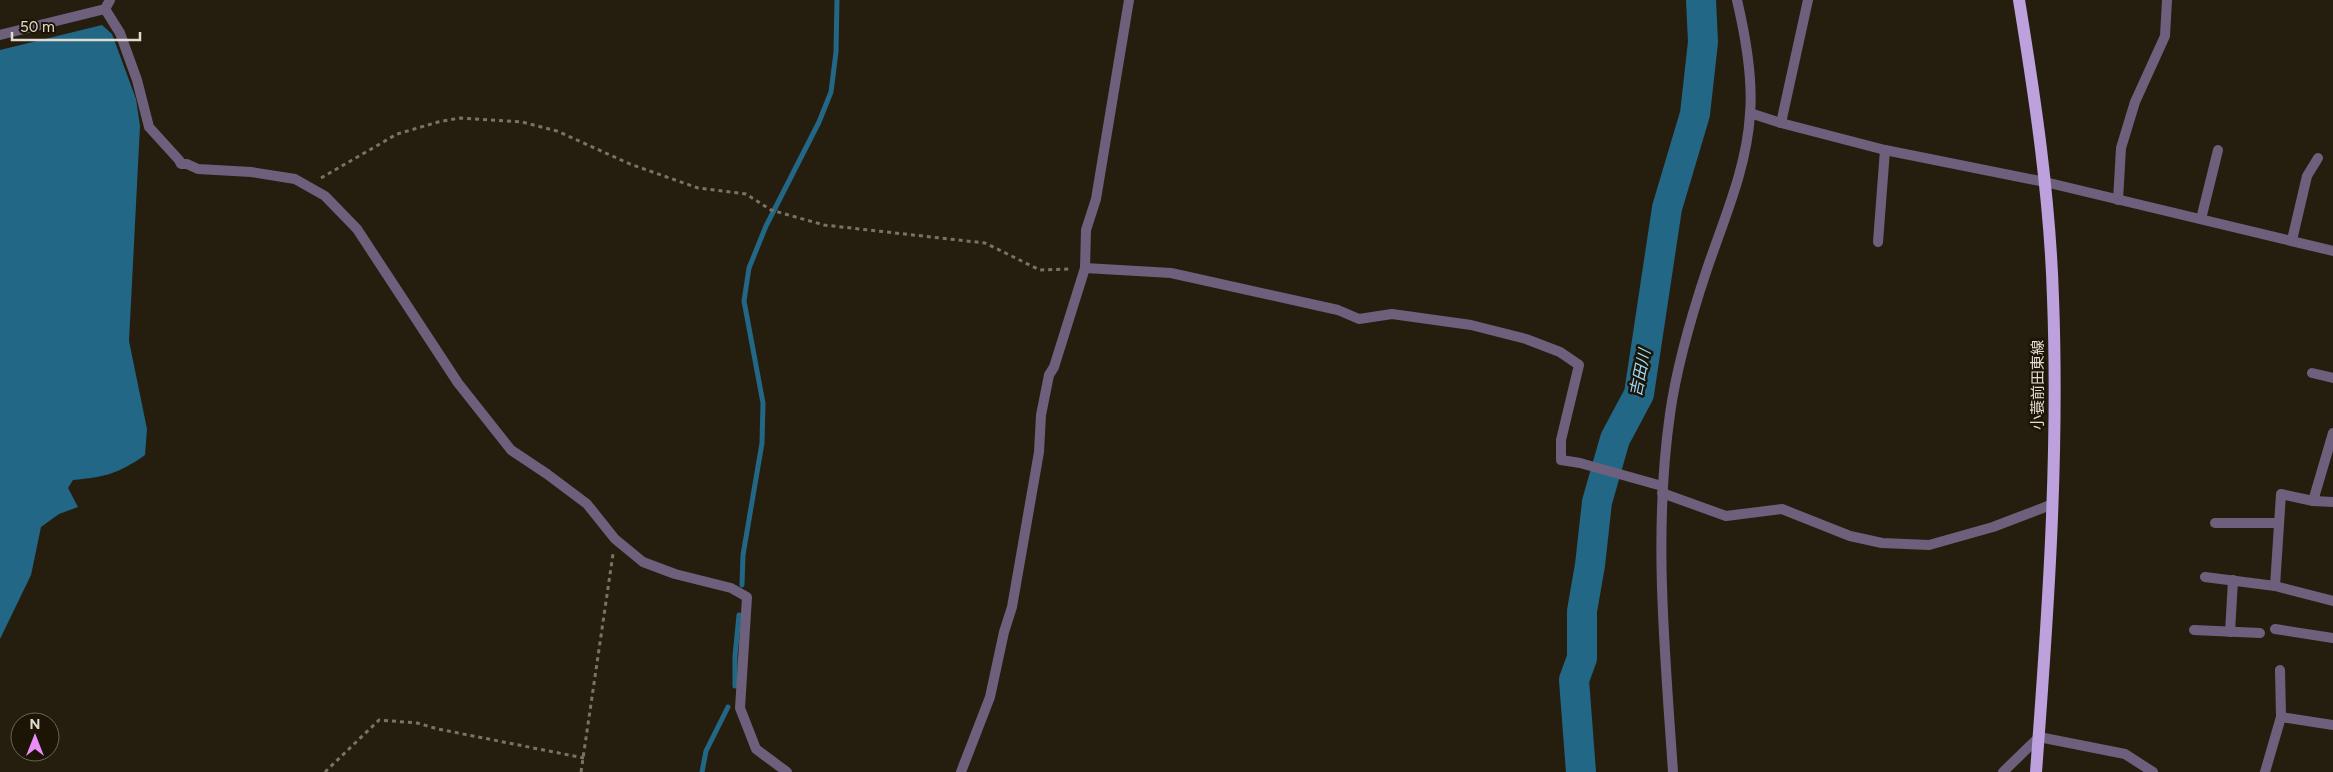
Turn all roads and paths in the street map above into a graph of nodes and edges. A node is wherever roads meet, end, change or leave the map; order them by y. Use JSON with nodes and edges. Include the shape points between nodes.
{"nodes":[{"id":1,"x":1129,"y":0,"type":"edge"},
{"id":2,"x":1738,"y":0,"type":"edge"},
{"id":3,"x":1808,"y":0,"type":"edge"},
{"id":4,"x":2019,"y":0,"type":"edge"},
{"id":5,"x":2166,"y":0,"type":"edge"},
{"id":6,"x":108,"y":5,"type":"edge"},
{"id":7,"x":0,"y":35,"type":"edge"},
{"id":8,"x":1750,"y":113,"type":"junction"},
{"id":9,"x":1781,"y":124,"type":"junction"},
{"id":10,"x":1885,"y":150,"type":"junction"},
{"id":11,"x":2218,"y":150,"type":"dead end"},
{"id":12,"x":2318,"y":158,"type":"dead end"},
{"id":13,"x":2045,"y":182,"type":"junction"},
{"id":14,"x":308,"y":186,"type":"junction"},
{"id":15,"x":2118,"y":200,"type":"junction"},
{"id":16,"x":2202,"y":219,"type":"junction"},
{"id":17,"x":2292,"y":240,"type":"junction"},
{"id":18,"x":1878,"y":242,"type":"dead end"},
{"id":19,"x":2333,"y":251,"type":"edge"},
{"id":20,"x":1086,"y":268,"type":"junction"},
{"id":21,"x":2312,"y":373,"type":"dead end"},
{"id":22,"x":2333,"y":378,"type":"edge"},
{"id":23,"x":2333,"y":433,"type":"edge"},
{"id":24,"x":2331,"y":448,"type":"edge"},
{"id":25,"x":1662,"y":490,"type":"junction"},
{"id":26,"x":2312,"y":501,"type":"junction"},
{"id":27,"x":2333,"y":502,"type":"edge"},
{"id":28,"x":2052,"y":504,"type":"junction"},
{"id":29,"x":2215,"y":523,"type":"dead end"},
{"id":30,"x":2279,"y":523,"type":"junction"},
{"id":31,"x":615,"y":539,"type":"junction"},
{"id":32,"x":2205,"y":576,"type":"dead end"},
{"id":33,"x":2233,"y":580,"type":"junction"},
{"id":34,"x":2275,"y":586,"type":"junction"},
{"id":35,"x":2333,"y":601,"type":"edge"},
{"id":36,"x":2275,"y":629,"type":"dead end"},
{"id":37,"x":2194,"y":630,"type":"dead end"},
{"id":38,"x":2230,"y":632,"type":"junction"},
{"id":39,"x":2260,"y":633,"type":"dead end"},
{"id":40,"x":2333,"y":638,"type":"edge"},
{"id":41,"x":2280,"y":670,"type":"dead end"},
{"id":42,"x":2281,"y":717,"type":"junction"},
{"id":43,"x":2333,"y":725,"type":"edge"},
{"id":44,"x":2039,"y":737,"type":"junction"},
{"id":45,"x":584,"y":758,"type":"junction"},
{"id":46,"x":325,"y":772,"type":"edge"},
{"id":47,"x":581,"y":772,"type":"edge"},
{"id":48,"x":788,"y":772,"type":"edge"},
{"id":49,"x":961,"y":772,"type":"edge"},
{"id":50,"x":1673,"y":772,"type":"edge"},
{"id":51,"x":2003,"y":772,"type":"edge"},
{"id":52,"x":2036,"y":772,"type":"edge"},
{"id":53,"x":2153,"y":772,"type":"edge"},
{"id":54,"x":2265,"y":772,"type":"edge"}],
"edges":[{"from":1,"to":20,"type":"street","via":[[1096,199],[1086,230]]},
{"from":2,"to":8,"type":"street","via":[[1747,61]]},
{"from":3,"to":9,"type":"street"},
{"from":4,"to":13,"type":"main road","name":"小蓑前田東線"},
{"from":5,"to":15,"type":"street","via":[[2166,36],[2135,102],[2121,148]]},
{"from":6,"to":7,"type":"street"},
{"from":6,"to":14,"type":"street","via":[[137,80],[149,127],[181,164],[198,169],[295,179]]},
{"from":8,"to":9,"type":"street"},
{"from":8,"to":25,"type":"street","via":[[1730,205],[1681,349]]},
{"from":9,"to":10,"type":"street"},
{"from":10,"to":13,"type":"street"},
{"from":10,"to":18,"type":"street"},
{"from":11,"to":16,"type":"street"},
{"from":12,"to":17,"type":"street","via":[[2307,176]]},
{"from":13,"to":15,"type":"street"},
{"from":13,"to":28,"type":"main road","name":"小蓑前田東線","via":[[2053,298]]},
{"from":14,"to":20,"type":"path","via":[[397,134],[460,118],[490,118],[557,131],[630,164],[698,188],[746,194],[770,210],[824,225],[985,243],[1040,270]]},
{"from":14,"to":31,"type":"street","via":[[325,196],[357,229],[458,383],[510,450],[587,504]]},
{"from":15,"to":16,"type":"street"},
{"from":16,"to":17,"type":"street"},
{"from":17,"to":19,"type":"street"},
{"from":20,"to":25,"type":"street","via":[[1171,273],[1338,310],[1359,319],[1392,314],[1471,325],[1560,352],[1579,365],[1561,440],[1561,460],[1636,478]]},
{"from":20,"to":49,"type":"street","via":[[1049,375],[1012,607],[990,697]]},
{"from":21,"to":22,"type":"street"},
{"from":23,"to":24,"type":"street"},
{"from":24,"to":26,"type":"street"},
{"from":25,"to":28,"type":"street","via":[[1726,516],[1782,509],[1850,536],[1882,543],[1929,545],[1993,527]]},
{"from":25,"to":50,"type":"street","via":[[1660,575]]},
{"from":26,"to":27,"type":"street"},
{"from":26,"to":30,"type":"street","via":[[2281,494]]},
{"from":28,"to":44,"type":"main road","name":"小蓑前田東線"},
{"from":29,"to":30,"type":"street"},
{"from":30,"to":34,"type":"street"},
{"from":31,"to":45,"type":"path"},
{"from":31,"to":48,"type":"street","via":[[643,562],[731,588],[747,597],[740,708],[756,750]]},
{"from":32,"to":33,"type":"street"},
{"from":33,"to":34,"type":"street"},
{"from":33,"to":38,"type":"street"},
{"from":34,"to":35,"type":"street"},
{"from":36,"to":40,"type":"street"},
{"from":37,"to":38,"type":"street"},
{"from":38,"to":39,"type":"street"},
{"from":41,"to":42,"type":"street"},
{"from":42,"to":43,"type":"street"},
{"from":42,"to":54,"type":"street"},
{"from":44,"to":51,"type":"street"},
{"from":44,"to":52,"type":"main road","name":"小蓑前田東線"},
{"from":44,"to":53,"type":"street","via":[[2125,754]]},
{"from":45,"to":46,"type":"path","via":[[417,723],[379,720]]},
{"from":45,"to":47,"type":"path"}]}
